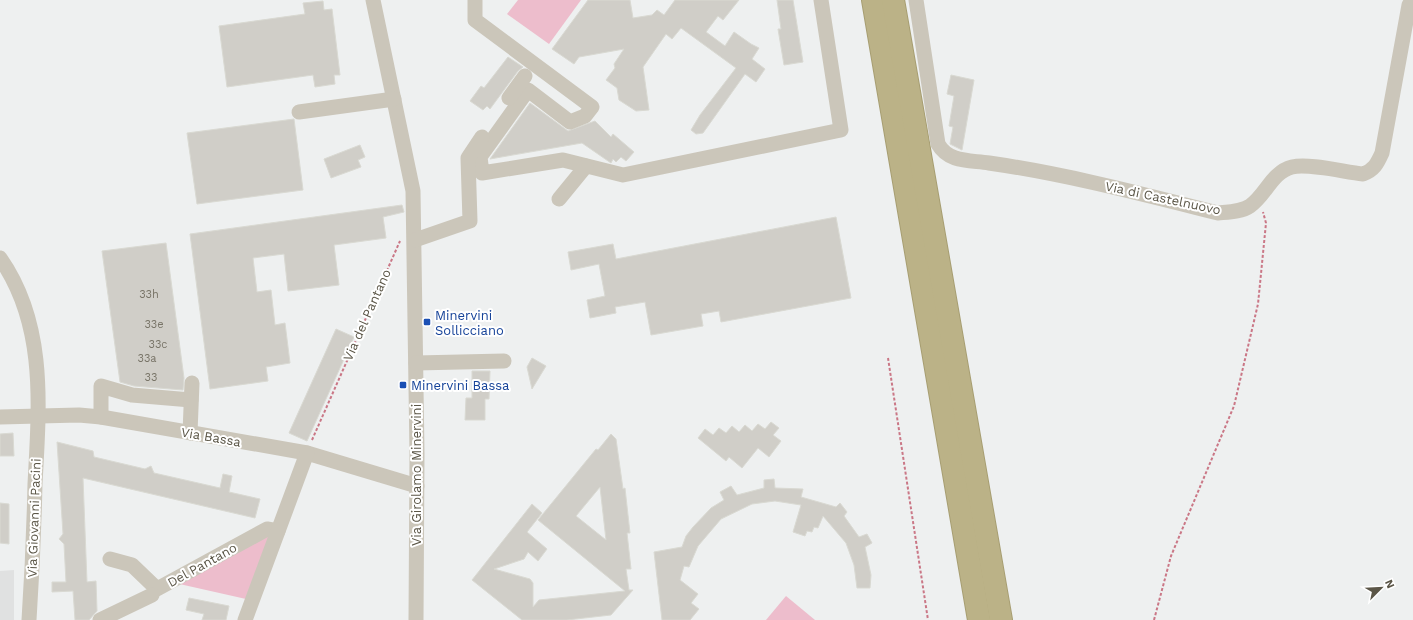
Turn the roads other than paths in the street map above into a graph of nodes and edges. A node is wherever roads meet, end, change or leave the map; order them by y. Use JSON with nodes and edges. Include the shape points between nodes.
{"nodes":[{"id":1,"x":373,"y":0,"type":"edge"},
{"id":2,"x":475,"y":0,"type":"edge"},
{"id":3,"x":821,"y":0,"type":"edge"},
{"id":4,"x":893,"y":0,"type":"edge"},
{"id":5,"x":916,"y":0,"type":"edge"},
{"id":6,"x":1412,"y":0,"type":"edge"},
{"id":7,"x":874,"y":4,"type":"edge"},
{"id":8,"x":525,"y":76,"type":"dead end"},
{"id":9,"x":394,"y":99,"type":"junction"},
{"id":10,"x":299,"y":112,"type":"dead end"},
{"id":11,"x":586,"y":166,"type":"junction"},
{"id":12,"x":559,"y":199,"type":"dead end"},
{"id":13,"x":408,"y":239,"type":"junction"},
{"id":14,"x":0,"y":258,"type":"edge"},
{"id":15,"x":504,"y":361,"type":"dead end"},
{"id":16,"x":416,"y":363,"type":"junction"},
{"id":17,"x":192,"y":383,"type":"dead end"},
{"id":18,"x":191,"y":400,"type":"junction"},
{"id":19,"x":38,"y":415,"type":"junction"},
{"id":20,"x":0,"y":417,"type":"edge"},
{"id":21,"x":101,"y":417,"type":"junction"},
{"id":22,"x":190,"y":433,"type":"junction"},
{"id":23,"x":306,"y":453,"type":"junction"},
{"id":24,"x":417,"y":486,"type":"junction"},
{"id":25,"x":278,"y":531,"type":"junction"},
{"id":26,"x":110,"y":559,"type":"dead end"},
{"id":27,"x":152,"y":595,"type":"dead end"},
{"id":28,"x":30,"y":620,"type":"edge"},
{"id":29,"x":100,"y":620,"type":"edge"},
{"id":30,"x":245,"y":620,"type":"edge"},
{"id":31,"x":416,"y":620,"type":"edge"},
{"id":32,"x":979,"y":620,"type":"edge"},
{"id":33,"x":1001,"y":620,"type":"edge"}],
"edges":[{"from":1,"to":9,"type":"street"},
{"from":2,"to":11,"type":"street","via":[[475,20],[592,107],[585,116],[570,122],[528,90],[480,157],[482,173],[563,160]]},
{"from":3,"to":11,"type":"street","via":[[841,130],[623,175]]},
{"from":4,"to":33,"type":"highway"},
{"from":5,"to":6,"type":"street","name":"Via di Castelnuovo","via":[[938,144],[943,153],[954,159],[1025,168],[1218,213],[1235,212],[1250,207],[1281,172],[1292,167],[1362,174],[1376,166],[1382,153]]},
{"from":7,"to":32,"type":"highway"},
{"from":8,"to":13,"type":"street","via":[[468,158],[470,221]]},
{"from":9,"to":10,"type":"street"},
{"from":9,"to":13,"type":"street","name":"Via Girolamo Minervini","via":[[413,191],[413,211]]},
{"from":11,"to":12,"type":"street"},
{"from":13,"to":16,"type":"street","name":"Via Girolamo Minervini"},
{"from":14,"to":19,"type":"street","name":"Via Giovanni Pacini","via":[[18,291],[32,332],[37,367]]},
{"from":15,"to":16,"type":"street"},
{"from":16,"to":24,"type":"street","name":"Via Girolamo Minervini"},
{"from":17,"to":18,"type":"street"},
{"from":18,"to":21,"type":"street","via":[[132,395],[101,386]]},
{"from":18,"to":22,"type":"street"},
{"from":19,"to":20,"type":"street","name":"Via Bassa"},
{"from":19,"to":21,"type":"street","name":"Via Bassa"},
{"from":19,"to":28,"type":"street","name":"Via Giovanni Pacini"},
{"from":21,"to":22,"type":"street","name":"Via Bassa"},
{"from":22,"to":23,"type":"street","name":"Via Bassa"},
{"from":23,"to":24,"type":"street","name":"Via Bassa"},
{"from":23,"to":25,"type":"street"},
{"from":24,"to":31,"type":"street","name":"Via Girolamo Minervini"},
{"from":25,"to":26,"type":"street","name":"Del Pantano","via":[[266,529],[157,589],[132,564]]},
{"from":25,"to":30,"type":"street"},
{"from":27,"to":29,"type":"street"}]}
